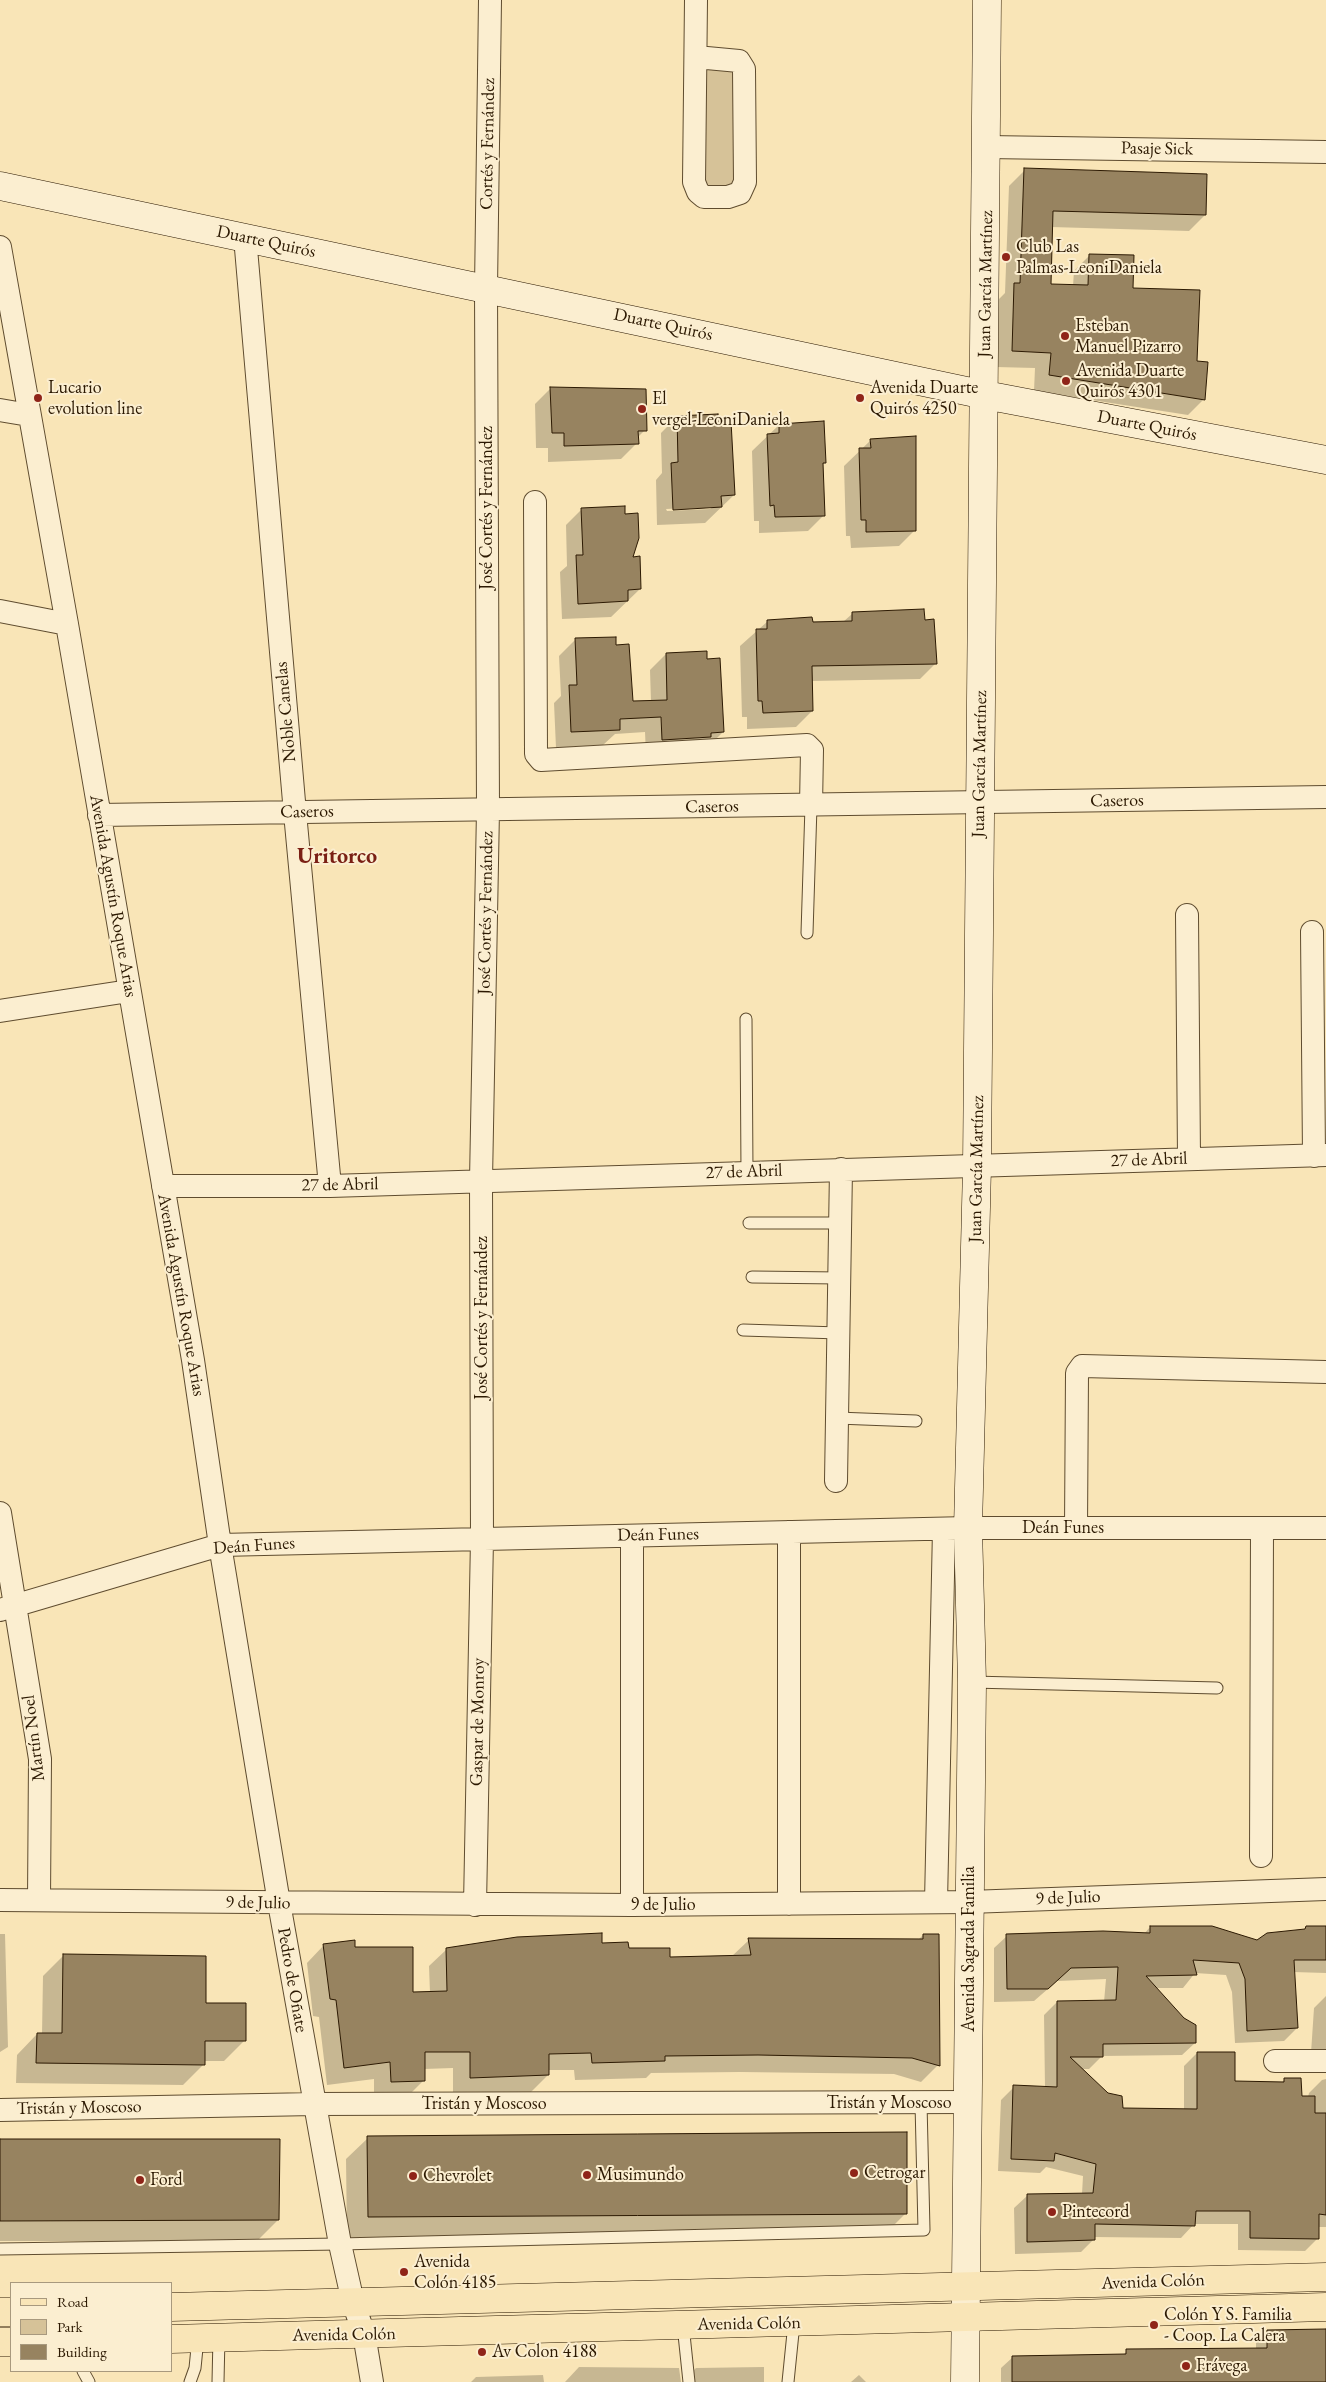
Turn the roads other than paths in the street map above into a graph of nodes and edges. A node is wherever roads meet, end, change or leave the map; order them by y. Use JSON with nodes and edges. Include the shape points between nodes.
{"nodes":[{"id":1,"x":490,"y":0,"type":"edge"},
{"id":2,"x":696,"y":0,"type":"edge"},
{"id":3,"x":987,"y":0,"type":"edge"},
{"id":4,"x":696,"y":57,"type":"junction"},
{"id":5,"x":987,"y":146,"type":"junction"},
{"id":6,"x":1326,"y":152,"type":"edge"},
{"id":7,"x":0,"y":186,"type":"edge"},
{"id":8,"x":245,"y":237,"type":"junction"},
{"id":9,"x":0,"y":247,"type":"edge"},
{"id":10,"x":486,"y":288,"type":"junction"},
{"id":11,"x":985,"y":394,"type":"junction"},
{"id":12,"x":0,"y":410,"type":"edge"},
{"id":13,"x":29,"y":415,"type":"junction"},
{"id":14,"x":1326,"y":460,"type":"edge"},
{"id":15,"x":535,"y":502,"type":"dead end"},
{"id":16,"x":0,"y":611,"type":"edge"},
{"id":17,"x":67,"y":624,"type":"junction"},
{"id":18,"x":1326,"y":797,"type":"edge"},
{"id":19,"x":980,"y":804,"type":"junction"},
{"id":20,"x":811,"y":806,"type":"junction"},
{"id":21,"x":488,"y":810,"type":"junction"},
{"id":22,"x":294,"y":812,"type":"junction"},
{"id":23,"x":99,"y":816,"type":"junction"},
{"id":24,"x":1187,"y":914,"type":"dead end"},
{"id":25,"x":1312,"y":932,"type":"dead end"},
{"id":26,"x":807,"y":933,"type":"dead end"},
{"id":27,"x":129,"y":991,"type":"junction"},
{"id":28,"x":0,"y":1011,"type":"edge"},
{"id":29,"x":746,"y":1019,"type":"dead end"},
{"id":30,"x":1320,"y":1155,"type":"edge"},
{"id":31,"x":1189,"y":1158,"type":"junction"},
{"id":32,"x":977,"y":1167,"type":"junction"},
{"id":33,"x":842,"y":1170,"type":"junction"},
{"id":34,"x":746,"y":1172,"type":"junction"},
{"id":35,"x":482,"y":1180,"type":"junction"},
{"id":36,"x":163,"y":1186,"type":"junction"},
{"id":37,"x":330,"y":1186,"type":"junction"},
{"id":38,"x":748,"y":1223,"type":"dead end"},
{"id":39,"x":841,"y":1224,"type":"junction"},
{"id":40,"x":752,"y":1277,"type":"dead end"},
{"id":41,"x":840,"y":1278,"type":"junction"},
{"id":42,"x":743,"y":1330,"type":"dead end"},
{"id":43,"x":839,"y":1333,"type":"junction"},
{"id":44,"x":1326,"y":1372,"type":"edge"},
{"id":45,"x":837,"y":1418,"type":"junction"},
{"id":46,"x":916,"y":1421,"type":"dead end"},
{"id":47,"x":836,"y":1481,"type":"dead end"},
{"id":48,"x":0,"y":1513,"type":"edge"},
{"id":49,"x":1076,"y":1528,"type":"junction"},
{"id":50,"x":1262,"y":1528,"type":"junction"},
{"id":51,"x":1326,"y":1528,"type":"edge"},
{"id":52,"x":956,"y":1529,"type":"junction"},
{"id":53,"x":789,"y":1532,"type":"junction"},
{"id":54,"x":632,"y":1536,"type":"junction"},
{"id":55,"x":482,"y":1539,"type":"junction"},
{"id":56,"x":220,"y":1545,"type":"junction"},
{"id":57,"x":7,"y":1608,"type":"edge"},
{"id":58,"x":972,"y":1682,"type":"junction"},
{"id":59,"x":1218,"y":1688,"type":"dead end"},
{"id":60,"x":1261,"y":1856,"type":"dead end"},
{"id":61,"x":1326,"y":1889,"type":"edge"},
{"id":62,"x":0,"y":1900,"type":"edge"},
{"id":63,"x":39,"y":1900,"type":"junction"},
{"id":64,"x":936,"y":1902,"type":"junction"},
{"id":65,"x":970,"y":1902,"type":"junction"},
{"id":66,"x":279,"y":1903,"type":"junction"},
{"id":67,"x":789,"y":1904,"type":"junction"},
{"id":68,"x":475,"y":1905,"type":"junction"},
{"id":69,"x":632,"y":1905,"type":"junction"},
{"id":70,"x":1275,"y":2061,"type":"dead end"},
{"id":71,"x":1326,"y":2061,"type":"edge"},
{"id":72,"x":968,"y":2102,"type":"junction"},
{"id":73,"x":921,"y":2103,"type":"junction"},
{"id":74,"x":314,"y":2104,"type":"junction"},
{"id":75,"x":0,"y":2110,"type":"edge"},
{"id":76,"x":340,"y":2244,"type":"junction"},
{"id":77,"x":0,"y":2249,"type":"edge"},
{"id":78,"x":1326,"y":2276,"type":"edge"},
{"id":79,"x":965,"y":2287,"type":"junction"},
{"id":80,"x":353,"y":2302,"type":"junction"},
{"id":81,"x":172,"y":2307,"type":"edge"},
{"id":82,"x":1326,"y":2308,"type":"edge"},
{"id":83,"x":966,"y":2317,"type":"junction"},
{"id":84,"x":794,"y":2323,"type":"junction"},
{"id":85,"x":683,"y":2325,"type":"junction"},
{"id":86,"x":364,"y":2334,"type":"junction"},
{"id":87,"x":196,"y":2338,"type":"edge"},
{"id":88,"x":966,"y":2378,"type":"edge"},
{"id":89,"x":190,"y":2382,"type":"edge"},
{"id":90,"x":218,"y":2382,"type":"edge"},
{"id":91,"x":372,"y":2382,"type":"edge"},
{"id":92,"x":688,"y":2382,"type":"edge"},
{"id":93,"x":788,"y":2382,"type":"edge"}],
"edges":[{"from":1,"to":10,"type":"street","name":"Cortés y Fernández"},
{"from":2,"to":4,"type":"street"},
{"from":3,"to":5,"type":"main road","name":"Juan García Martínez"},
{"from":4,"to":4,"type":"street","via":[[694,182],[704,197],[728,197],[740,193],[745,182],[744,69],[739,61]]},
{"from":5,"to":6,"type":"street","name":"Pasaje Sick"},
{"from":5,"to":11,"type":"main road","name":"Juan García Martínez"},
{"from":7,"to":8,"type":"main road","name":"Duarte Quirós"},
{"from":8,"to":10,"type":"main road","name":"Duarte Quirós"},
{"from":8,"to":22,"type":"street","name":"Noble Canelas"},
{"from":9,"to":13,"type":"street","name":"Avenida Agustín Roque Arias"},
{"from":10,"to":11,"type":"main road","name":"Duarte Quirós"},
{"from":10,"to":21,"type":"street","name":"José Cortés y Fernández"},
{"from":11,"to":14,"type":"main road","name":"Duarte Quirós"},
{"from":11,"to":19,"type":"main road","name":"Juan García Martínez"},
{"from":12,"to":13,"type":"street"},
{"from":13,"to":17,"type":"street","name":"Avenida Agustín Roque Arias"},
{"from":15,"to":20,"type":"street","via":[[536,754],[541,760],[808,746],[812,750]]},
{"from":16,"to":17,"type":"street"},
{"from":17,"to":23,"type":"street","name":"Avenida Agustín Roque Arias"},
{"from":18,"to":19,"type":"street","name":"Caseros"},
{"from":19,"to":20,"type":"street","name":"Caseros"},
{"from":19,"to":32,"type":"main road","name":"Juan García Martínez"},
{"from":20,"to":21,"type":"street","name":"Caseros"},
{"from":20,"to":26,"type":"lane"},
{"from":21,"to":22,"type":"street","name":"Caseros"},
{"from":21,"to":35,"type":"street","name":"José Cortés y Fernández"},
{"from":22,"to":23,"type":"street","name":"Caseros"},
{"from":22,"to":37,"type":"street","name":"Noble Canelas"},
{"from":23,"to":27,"type":"street","name":"Avenida Agustín Roque Arias"},
{"from":24,"to":31,"type":"street"},
{"from":25,"to":30,"type":"street"},
{"from":27,"to":28,"type":"street"},
{"from":27,"to":36,"type":"street","name":"Avenida Agustín Roque Arias"},
{"from":29,"to":34,"type":"lane"},
{"from":30,"to":31,"type":"street","name":"27 de Abril"},
{"from":31,"to":32,"type":"street","name":"27 de Abril"},
{"from":32,"to":33,"type":"street","name":"27 de Abril"},
{"from":32,"to":52,"type":"main road","name":"Juan García Martínez"},
{"from":33,"to":34,"type":"street","name":"27 de Abril"},
{"from":33,"to":39,"type":"street"},
{"from":34,"to":35,"type":"street","name":"27 de Abril"},
{"from":35,"to":37,"type":"street","name":"27 de Abril"},
{"from":35,"to":55,"type":"street","name":"José Cortés y Fernández"},
{"from":36,"to":37,"type":"street","name":"27 de Abril"},
{"from":36,"to":56,"type":"street","name":"Avenida Agustín Roque Arias"},
{"from":38,"to":39,"type":"lane"},
{"from":39,"to":41,"type":"street"},
{"from":40,"to":41,"type":"lane"},
{"from":41,"to":43,"type":"street"},
{"from":42,"to":43,"type":"lane"},
{"from":43,"to":45,"type":"street"},
{"from":44,"to":49,"type":"street","via":[[1082,1366],[1077,1373]]},
{"from":45,"to":46,"type":"lane"},
{"from":45,"to":47,"type":"street"},
{"from":48,"to":57,"type":"street","name":"Martín Noel"},
{"from":49,"to":50,"type":"street","name":"Deán Funes"},
{"from":49,"to":52,"type":"street","name":"Deán Funes"},
{"from":50,"to":51,"type":"street","name":"Deán Funes"},
{"from":50,"to":60,"type":"street"},
{"from":52,"to":53,"type":"street","name":"Deán Funes"},
{"from":52,"to":58,"type":"main road","name":"Avenida Sagrada Familia"},
{"from":52,"to":64,"type":"street"},
{"from":53,"to":54,"type":"street","name":"Deán Funes"},
{"from":53,"to":67,"type":"street"},
{"from":54,"to":55,"type":"street","name":"Deán Funes"},
{"from":54,"to":69,"type":"street"},
{"from":55,"to":56,"type":"street","name":"Deán Funes"},
{"from":55,"to":68,"type":"street","name":"Gaspar de Monroy"},
{"from":56,"to":57,"type":"street","name":"Deán Funes"},
{"from":56,"to":66,"type":"street","name":"Pedro de Oñate"},
{"from":57,"to":63,"type":"street","name":"Martín Noel","via":[[40,1759]]},
{"from":58,"to":59,"type":"lane"},
{"from":58,"to":65,"type":"main road","name":"Avenida Sagrada Familia"},
{"from":61,"to":65,"type":"street","name":"9 de Julio"},
{"from":62,"to":63,"type":"street","name":"9 de Julio"},
{"from":63,"to":66,"type":"street","name":"9 de Julio"},
{"from":64,"to":65,"type":"street","name":"9 de Julio"},
{"from":64,"to":67,"type":"street","name":"9 de Julio"},
{"from":65,"to":72,"type":"main road","name":"Avenida Sagrada Familia"},
{"from":66,"to":68,"type":"street","name":"9 de Julio"},
{"from":66,"to":74,"type":"street","name":"Pedro de Oñate"},
{"from":67,"to":69,"type":"street","name":"9 de Julio"},
{"from":68,"to":69,"type":"street","name":"9 de Julio"},
{"from":70,"to":71,"type":"street"},
{"from":72,"to":73,"type":"street","name":"Tristán y Moscoso"},
{"from":72,"to":79,"type":"main road","name":"Avenida Sagrada Familia"},
{"from":73,"to":74,"type":"street","name":"Tristán y Moscoso"},
{"from":73,"to":76,"type":"lane","via":[[924,2230]]},
{"from":74,"to":75,"type":"street","name":"Tristán y Moscoso"},
{"from":74,"to":76,"type":"street","name":"Pedro de Oñate"},
{"from":76,"to":77,"type":"lane"},
{"from":76,"to":80,"type":"street","name":"Pedro de Oñate"},
{"from":78,"to":79,"type":"main road","name":"Avenida Colón"},
{"from":79,"to":80,"type":"main road","name":"Avenida Colón"},
{"from":79,"to":83,"type":"main road","name":"Avenida Sagrada Familia"},
{"from":80,"to":81,"type":"main road","name":"Avenida Colón"},
{"from":80,"to":86,"type":"street","name":"Pedro de Oñate"},
{"from":82,"to":83,"type":"main road","name":"Avenida Colón"},
{"from":83,"to":84,"type":"main road","name":"Avenida Colón"},
{"from":83,"to":88,"type":"main road","name":"Avenida Sagrada Familia"},
{"from":84,"to":85,"type":"main road","name":"Avenida Colón"},
{"from":84,"to":93,"type":"lane"},
{"from":85,"to":86,"type":"main road","name":"Avenida Colón"},
{"from":85,"to":92,"type":"lane"},
{"from":86,"to":87,"type":"main road","name":"Avenida Colón"},
{"from":86,"to":91,"type":"street","name":"Pedro de Oñate"},
{"from":87,"to":89,"type":"lane","via":[[195,2368]]},
{"from":87,"to":90,"type":"lane"}]}
